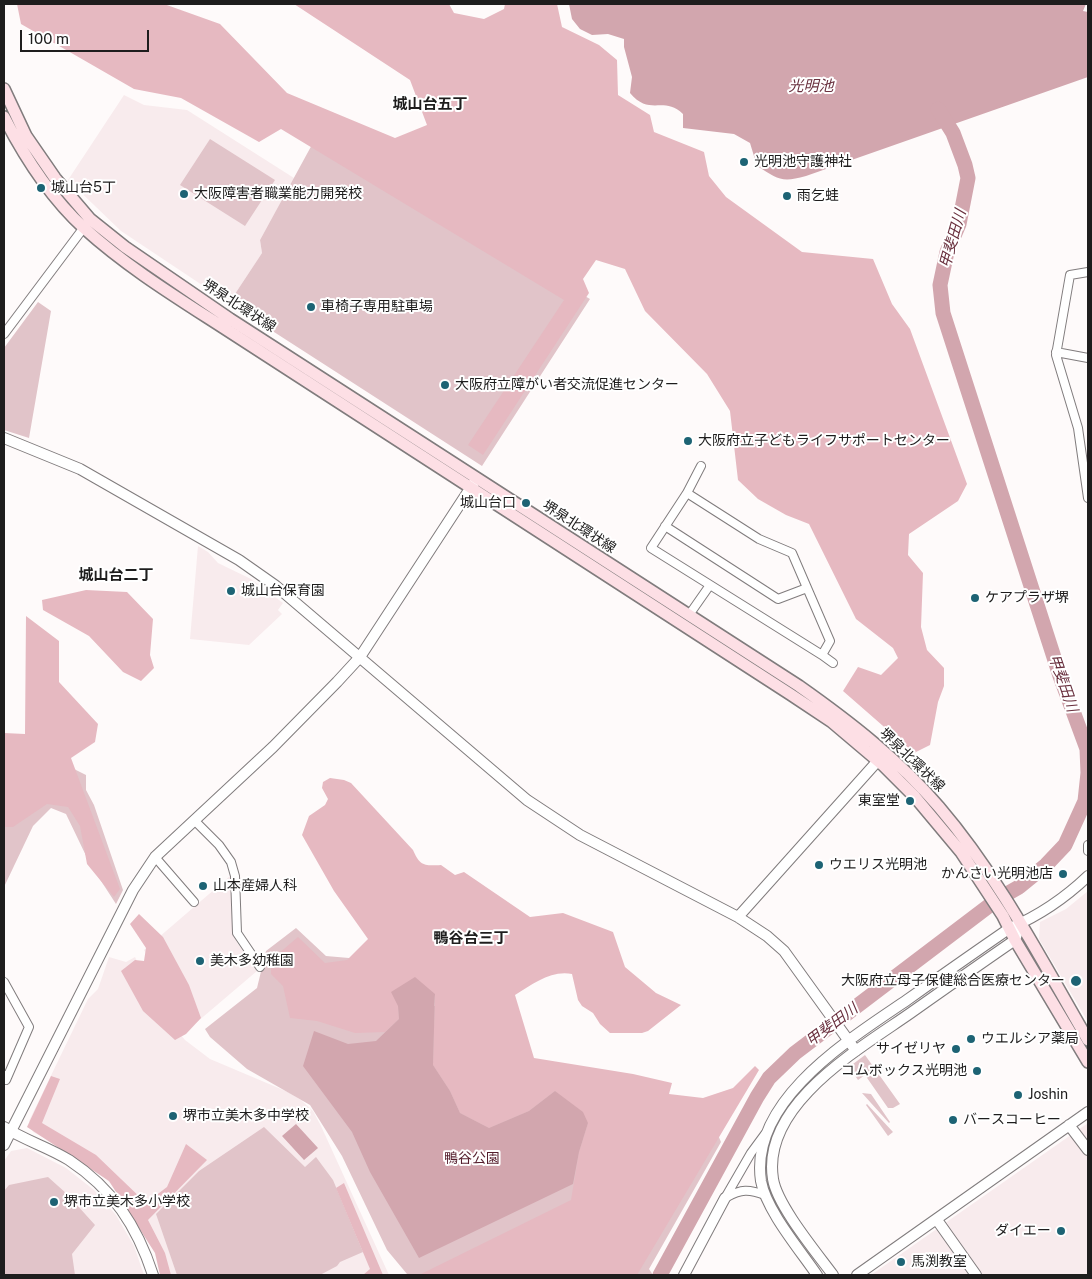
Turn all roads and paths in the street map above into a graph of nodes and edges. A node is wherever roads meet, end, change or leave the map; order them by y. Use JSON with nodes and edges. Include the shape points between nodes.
{"nodes":[{"id":1,"x":4,"y":89,"type":"edge"},
{"id":2,"x":4,"y":117,"type":"edge"},
{"id":3,"x":87,"y":223,"type":"junction"},
{"id":4,"x":1088,"y":272,"type":"edge"},
{"id":5,"x":4,"y":334,"type":"edge"},
{"id":6,"x":1056,"y":352,"type":"junction"},
{"id":7,"x":1088,"y":358,"type":"edge"},
{"id":8,"x":4,"y":438,"type":"edge"},
{"id":9,"x":701,"y":466,"type":"dead end"},
{"id":10,"x":474,"y":482,"type":"junction"},
{"id":11,"x":687,"y":492,"type":"junction"},
{"id":12,"x":1088,"y":498,"type":"edge"},
{"id":13,"x":665,"y":526,"type":"junction"},
{"id":14,"x":710,"y":584,"type":"junction"},
{"id":15,"x":806,"y":588,"type":"junction"},
{"id":16,"x":690,"y":615,"type":"junction"},
{"id":17,"x":822,"y":655,"type":"junction"},
{"id":18,"x":360,"y":656,"type":"junction"},
{"id":19,"x":833,"y":663,"type":"dead end"},
{"id":20,"x":881,"y":756,"type":"junction"},
{"id":21,"x":194,"y":820,"type":"junction"},
{"id":22,"x":1088,"y":845,"type":"edge"},
{"id":23,"x":1088,"y":851,"type":"edge"},
{"id":24,"x":155,"y":857,"type":"junction"},
{"id":25,"x":1088,"y":876,"type":"edge"},
{"id":26,"x":194,"y":902,"type":"dead end"},
{"id":27,"x":738,"y":917,"type":"junction"},
{"id":28,"x":1015,"y":926,"type":"junction"},
{"id":29,"x":1015,"y":940,"type":"junction"},
{"id":30,"x":260,"y":967,"type":"dead end"},
{"id":31,"x":4,"y":982,"type":"edge"},
{"id":32,"x":846,"y":1036,"type":"junction"},
{"id":33,"x":1088,"y":1040,"type":"edge"},
{"id":34,"x":856,"y":1051,"type":"junction"},
{"id":35,"x":1088,"y":1062,"type":"edge"},
{"id":36,"x":4,"y":1075,"type":"edge"},
{"id":37,"x":1088,"y":1112,"type":"edge"},
{"id":38,"x":1069,"y":1125,"type":"junction"},
{"id":39,"x":8,"y":1129,"type":"edge"},
{"id":40,"x":768,"y":1131,"type":"junction"},
{"id":41,"x":4,"y":1145,"type":"edge"},
{"id":42,"x":1088,"y":1150,"type":"edge"},
{"id":43,"x":765,"y":1195,"type":"junction"},
{"id":44,"x":725,"y":1198,"type":"junction"},
{"id":45,"x":936,"y":1220,"type":"junction"},
{"id":46,"x":153,"y":1275,"type":"edge"},
{"id":47,"x":684,"y":1275,"type":"edge"},
{"id":48,"x":817,"y":1275,"type":"edge"},
{"id":49,"x":832,"y":1275,"type":"edge"},
{"id":50,"x":857,"y":1275,"type":"edge"},
{"id":51,"x":976,"y":1275,"type":"edge"}],
"edges":[{"from":1,"to":3,"type":"main road","name":"堺泉北環状線","via":[[26,136]]},
{"from":2,"to":3,"type":"main road","name":"堺泉北環状線","via":[[31,165],[68,211]]},
{"from":3,"to":5,"type":"street"},
{"from":3,"to":10,"type":"main road","name":"堺泉北環状線"},
{"from":4,"to":6,"type":"street","via":[[1070,275]]},
{"from":6,"to":7,"type":"street"},
{"from":6,"to":12,"type":"street","via":[[1078,428]]},
{"from":8,"to":18,"type":"street","via":[[80,469],[239,560],[276,586]]},
{"from":9,"to":11,"type":"street"},
{"from":10,"to":16,"type":"main road","name":"堺泉北環状線"},
{"from":10,"to":18,"type":"street"},
{"from":10,"to":20,"type":"main road","name":"堺泉北環状線"},
{"from":11,"to":13,"type":"street"},
{"from":11,"to":15,"type":"street","via":[[759,539],[792,553]]},
{"from":13,"to":14,"type":"street","via":[[651,548]]},
{"from":13,"to":15,"type":"street","via":[[778,599]]},
{"from":14,"to":16,"type":"street"},
{"from":14,"to":17,"type":"street"},
{"from":15,"to":17,"type":"street","via":[[830,641]]},
{"from":16,"to":20,"type":"main road","name":"堺泉北環状線","via":[[847,720]]},
{"from":17,"to":19,"type":"street"},
{"from":18,"to":21,"type":"street","via":[[273,747]]},
{"from":18,"to":27,"type":"street","via":[[527,800],[580,835]]},
{"from":20,"to":27,"type":"street"},
{"from":20,"to":28,"type":"main road","name":"堺泉北環状線","via":[[940,808],[975,853]]},
{"from":21,"to":24,"type":"street"},
{"from":21,"to":30,"type":"street","via":[[231,862],[235,876],[237,933]]},
{"from":22,"to":23,"type":"street"},
{"from":24,"to":26,"type":"street"},
{"from":24,"to":39,"type":"street","via":[[133,890]]},
{"from":25,"to":28,"type":"street","via":[[1056,901]]},
{"from":27,"to":32,"type":"street","via":[[784,951]]},
{"from":28,"to":29,"type":"main road","name":"堺泉北環状線"},
{"from":28,"to":32,"type":"street"},
{"from":28,"to":33,"type":"main road","name":"堺泉北環状線"},
{"from":29,"to":34,"type":"street"},
{"from":29,"to":35,"type":"main road","name":"堺泉北環状線"},
{"from":31,"to":36,"type":"street","via":[[29,1027],[6,1080]]},
{"from":32,"to":34,"type":"street"},
{"from":32,"to":40,"type":"street","via":[[790,1096]]},
{"from":34,"to":49,"type":"street","via":[[805,1095],[778,1135],[772,1155],[773,1181],[778,1196]]},
{"from":37,"to":38,"type":"street"},
{"from":38,"to":42,"type":"street"},
{"from":38,"to":45,"type":"street"},
{"from":39,"to":41,"type":"street"},
{"from":39,"to":46,"type":"street","via":[[68,1160],[95,1180],[120,1206],[144,1247]]},
{"from":40,"to":43,"type":"street","via":[[760,1166]]},
{"from":40,"to":44,"type":"street"},
{"from":43,"to":44,"type":"street","via":[[738,1190]]},
{"from":43,"to":48,"type":"street"},
{"from":44,"to":47,"type":"street"},
{"from":45,"to":50,"type":"street"},
{"from":45,"to":51,"type":"street"}]}
